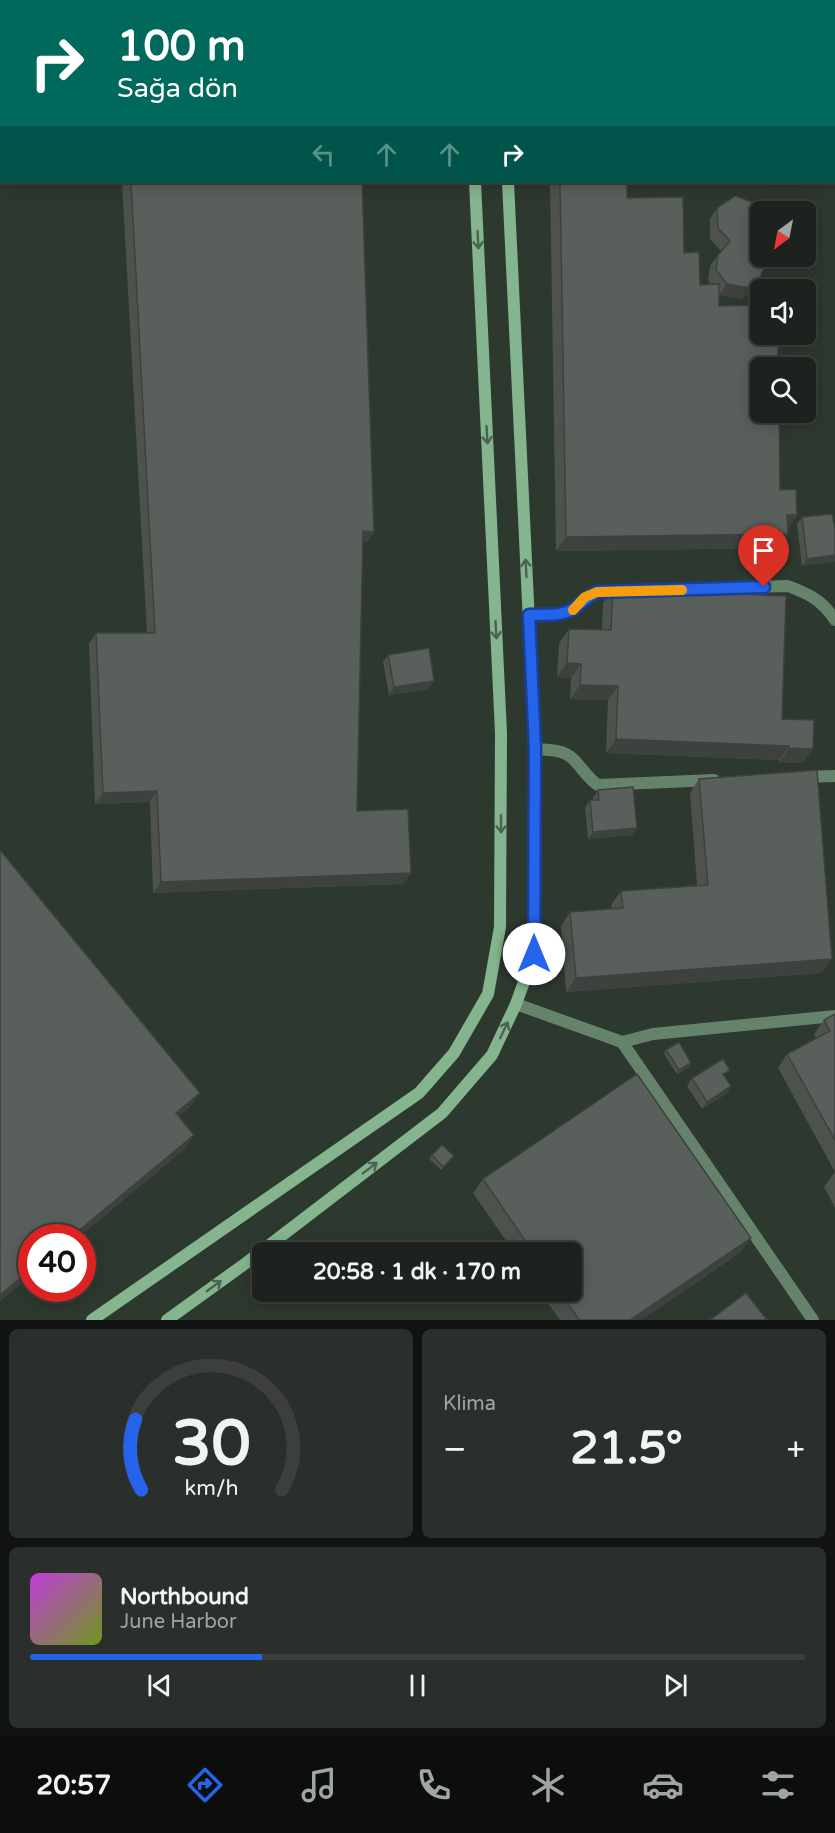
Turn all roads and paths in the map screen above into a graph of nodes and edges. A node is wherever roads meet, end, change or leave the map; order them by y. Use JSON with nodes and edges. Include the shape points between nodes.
{"nodes":[{"id":1,"x":475,"y":183,"type":"edge"},
{"id":2,"x":508,"y":183,"type":"edge"},
{"id":3,"x":529,"y":615,"type":"junction"},
{"id":4,"x":835,"y":620,"type":"edge"},
{"id":5,"x":535,"y":749,"type":"junction"},
{"id":6,"x":835,"y":776,"type":"edge"},
{"id":7,"x":788,"y":777,"type":"edge"},
{"id":8,"x":729,"y":780,"type":"edge"},
{"id":9,"x":516,"y":1004,"type":"junction"},
{"id":10,"x":835,"y":1016,"type":"edge"},
{"id":11,"x":622,"y":1042,"type":"junction"},
{"id":12,"x":92,"y":1320,"type":"edge"},
{"id":13,"x":166,"y":1320,"type":"edge"},
{"id":14,"x":813,"y":1320,"type":"edge"}],
"edges":[{"from":1,"to":12,"type":"street","one_way":true,"via":[[501,733],[500,927],[488,994],[454,1053],[419,1093]]},
{"from":3,"to":2,"type":"street","one_way":true},
{"from":3,"to":4,"type":"street","via":[[571,611],[585,597],[597,592],[788,586],[827,607]]},
{"from":3,"to":5,"type":"street"},
{"from":5,"to":8,"type":"street","via":[[571,757],[588,779],[598,785]]},
{"from":5,"to":9,"type":"street","via":[[534,954]]},
{"from":6,"to":7,"type":"street"},
{"from":9,"to":11,"type":"street"},
{"from":13,"to":9,"type":"street","one_way":true,"via":[[442,1113],[492,1055]]},
{"from":10,"to":11,"type":"street","via":[[653,1034]]},
{"from":11,"to":14,"type":"street"}]}
